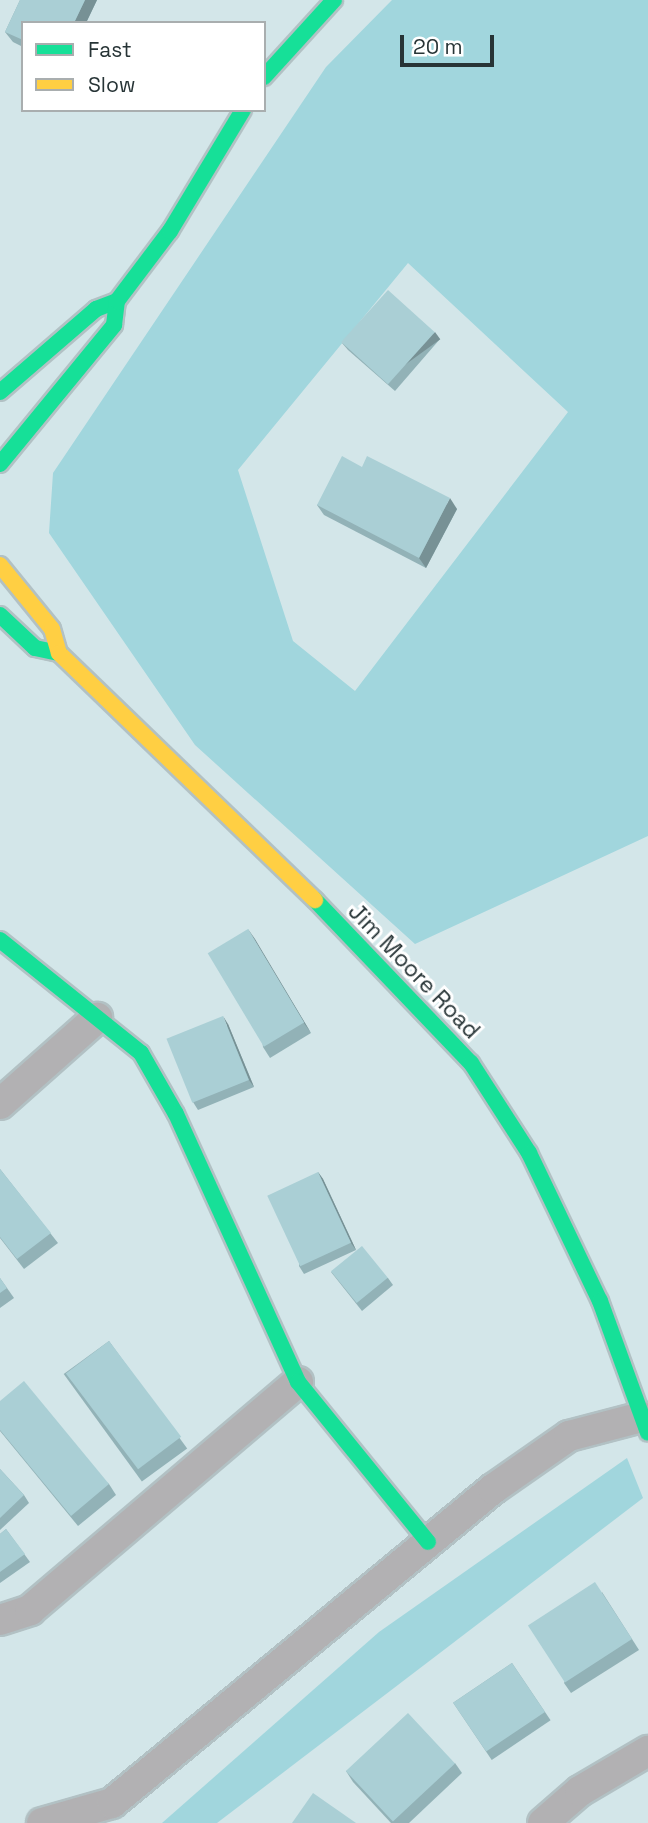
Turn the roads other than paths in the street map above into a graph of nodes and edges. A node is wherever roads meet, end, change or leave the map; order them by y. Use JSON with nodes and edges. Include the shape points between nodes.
{"nodes":[{"id":1,"x":334,"y":0,"type":"edge"},
{"id":2,"x":266,"y":75,"type":"edge"},
{"id":3,"x":242,"y":112,"type":"edge"},
{"id":4,"x":117,"y":301,"type":"junction"},
{"id":5,"x":0,"y":392,"type":"edge"},
{"id":6,"x":0,"y":464,"type":"edge"},
{"id":7,"x":0,"y":565,"type":"edge"},
{"id":8,"x":0,"y":615,"type":"edge"},
{"id":9,"x":59,"y":653,"type":"junction"},
{"id":10,"x":0,"y":940,"type":"edge"},
{"id":11,"x":97,"y":1018,"type":"junction"},
{"id":12,"x":0,"y":1104,"type":"edge"},
{"id":13,"x":298,"y":1382,"type":"junction"},
{"id":14,"x":645,"y":1425,"type":"edge"},
{"id":15,"x":428,"y":1542,"type":"junction"},
{"id":16,"x":0,"y":1620,"type":"edge"},
{"id":17,"x":648,"y":1751,"type":"edge"},
{"id":18,"x":42,"y":1823,"type":"edge"},
{"id":19,"x":543,"y":1823,"type":"edge"}],
"edges":[{"from":1,"to":2,"type":"street"},
{"from":3,"to":4,"type":"street","via":[[170,231]]},
{"from":4,"to":5,"type":"street","via":[[96,309]]},
{"from":4,"to":6,"type":"street","via":[[114,325]]},
{"from":7,"to":9,"type":"street","name":"Jim Moore Road","via":[[52,629]]},
{"from":8,"to":9,"type":"street","name":"Jim Moore Road","via":[[35,648]]},
{"from":9,"to":14,"type":"street","name":"Jim Moore Road","via":[[368,951],[471,1063],[528,1153],[600,1301]]},
{"from":10,"to":11,"type":"street"},
{"from":11,"to":12,"type":"street"},
{"from":11,"to":13,"type":"street","via":[[141,1053],[176,1114]]},
{"from":13,"to":15,"type":"street"},
{"from":13,"to":16,"type":"street","via":[[30,1610]]},
{"from":14,"to":15,"type":"street","via":[[569,1436]]},
{"from":15,"to":18,"type":"street","via":[[112,1802]]},
{"from":17,"to":19,"type":"street","via":[[580,1791]]}]}
